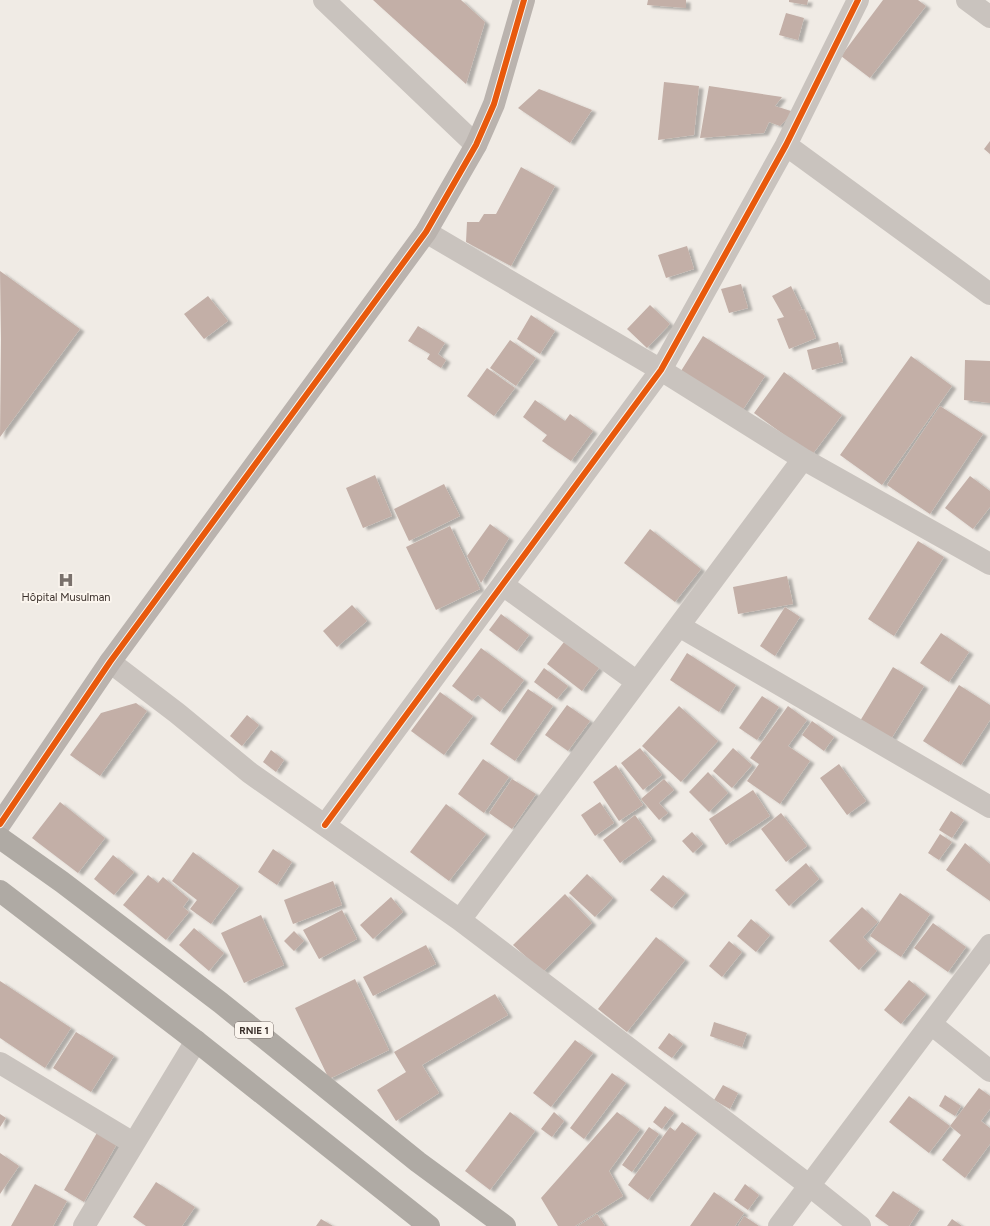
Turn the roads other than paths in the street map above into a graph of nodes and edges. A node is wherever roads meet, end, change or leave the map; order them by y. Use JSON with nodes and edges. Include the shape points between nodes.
{"nodes":[{"id":1,"x":324,"y":0,"type":"edge"},
{"id":2,"x":524,"y":0,"type":"edge"},
{"id":3,"x":858,"y":0,"type":"edge"},
{"id":4,"x":967,"y":0,"type":"edge"},
{"id":5,"x":990,"y":18,"type":"edge"},
{"id":6,"x":476,"y":145,"type":"junction"},
{"id":7,"x":786,"y":145,"type":"junction"},
{"id":8,"x":426,"y":232,"type":"junction"},
{"id":9,"x":990,"y":294,"type":"edge"},
{"id":10,"x":661,"y":370,"type":"junction"},
{"id":11,"x":803,"y":459,"type":"junction"},
{"id":12,"x":990,"y":564,"type":"edge"},
{"id":13,"x":503,"y":585,"type":"junction"},
{"id":14,"x":678,"y":626,"type":"junction"},
{"id":15,"x":110,"y":662,"type":"junction"},
{"id":16,"x":637,"y":682,"type":"junction"},
{"id":17,"x":990,"y":807,"type":"edge"},
{"id":18,"x":0,"y":824,"type":"edge"},
{"id":19,"x":325,"y":825,"type":"junction"},
{"id":20,"x":0,"y":838,"type":"edge"},
{"id":21,"x":0,"y":891,"type":"edge"},
{"id":22,"x":460,"y":920,"type":"junction"},
{"id":23,"x":990,"y":945,"type":"edge"},
{"id":24,"x":931,"y":1024,"type":"junction"},
{"id":25,"x":196,"y":1041,"type":"junction"},
{"id":26,"x":0,"y":1063,"type":"edge"},
{"id":27,"x":990,"y":1071,"type":"edge"},
{"id":28,"x":133,"y":1143,"type":"junction"},
{"id":29,"x":810,"y":1186,"type":"junction"},
{"id":30,"x":84,"y":1226,"type":"edge"},
{"id":31,"x":428,"y":1226,"type":"edge"},
{"id":32,"x":505,"y":1226,"type":"edge"},
{"id":33,"x":780,"y":1226,"type":"edge"},
{"id":34,"x":860,"y":1226,"type":"edge"}],
"edges":[{"from":1,"to":6,"type":"street"},
{"from":2,"to":6,"type":"street","via":[[494,104]]},
{"from":3,"to":7,"type":"street"},
{"from":4,"to":5,"type":"street"},
{"from":6,"to":8,"type":"street"},
{"from":7,"to":9,"type":"street"},
{"from":7,"to":10,"type":"street"},
{"from":8,"to":10,"type":"street"},
{"from":8,"to":15,"type":"street"},
{"from":10,"to":11,"type":"street"},
{"from":10,"to":13,"type":"street"},
{"from":11,"to":12,"type":"street"},
{"from":11,"to":14,"type":"street"},
{"from":13,"to":16,"type":"street"},
{"from":13,"to":19,"type":"street"},
{"from":14,"to":16,"type":"street"},
{"from":14,"to":17,"type":"street"},
{"from":15,"to":18,"type":"street"},
{"from":15,"to":19,"type":"street","via":[[250,773]]},
{"from":16,"to":22,"type":"street"},
{"from":19,"to":22,"type":"street"},
{"from":20,"to":32,"type":"highway","number":"RNIE 1","via":[[215,998],[418,1162]]},
{"from":21,"to":25,"type":"highway"},
{"from":22,"to":29,"type":"street"},
{"from":23,"to":24,"type":"street"},
{"from":24,"to":27,"type":"street"},
{"from":24,"to":29,"type":"street"},
{"from":25,"to":28,"type":"street"},
{"from":25,"to":31,"type":"highway"},
{"from":26,"to":28,"type":"street"},
{"from":28,"to":30,"type":"street"},
{"from":29,"to":33,"type":"street"},
{"from":29,"to":34,"type":"street"}]}
